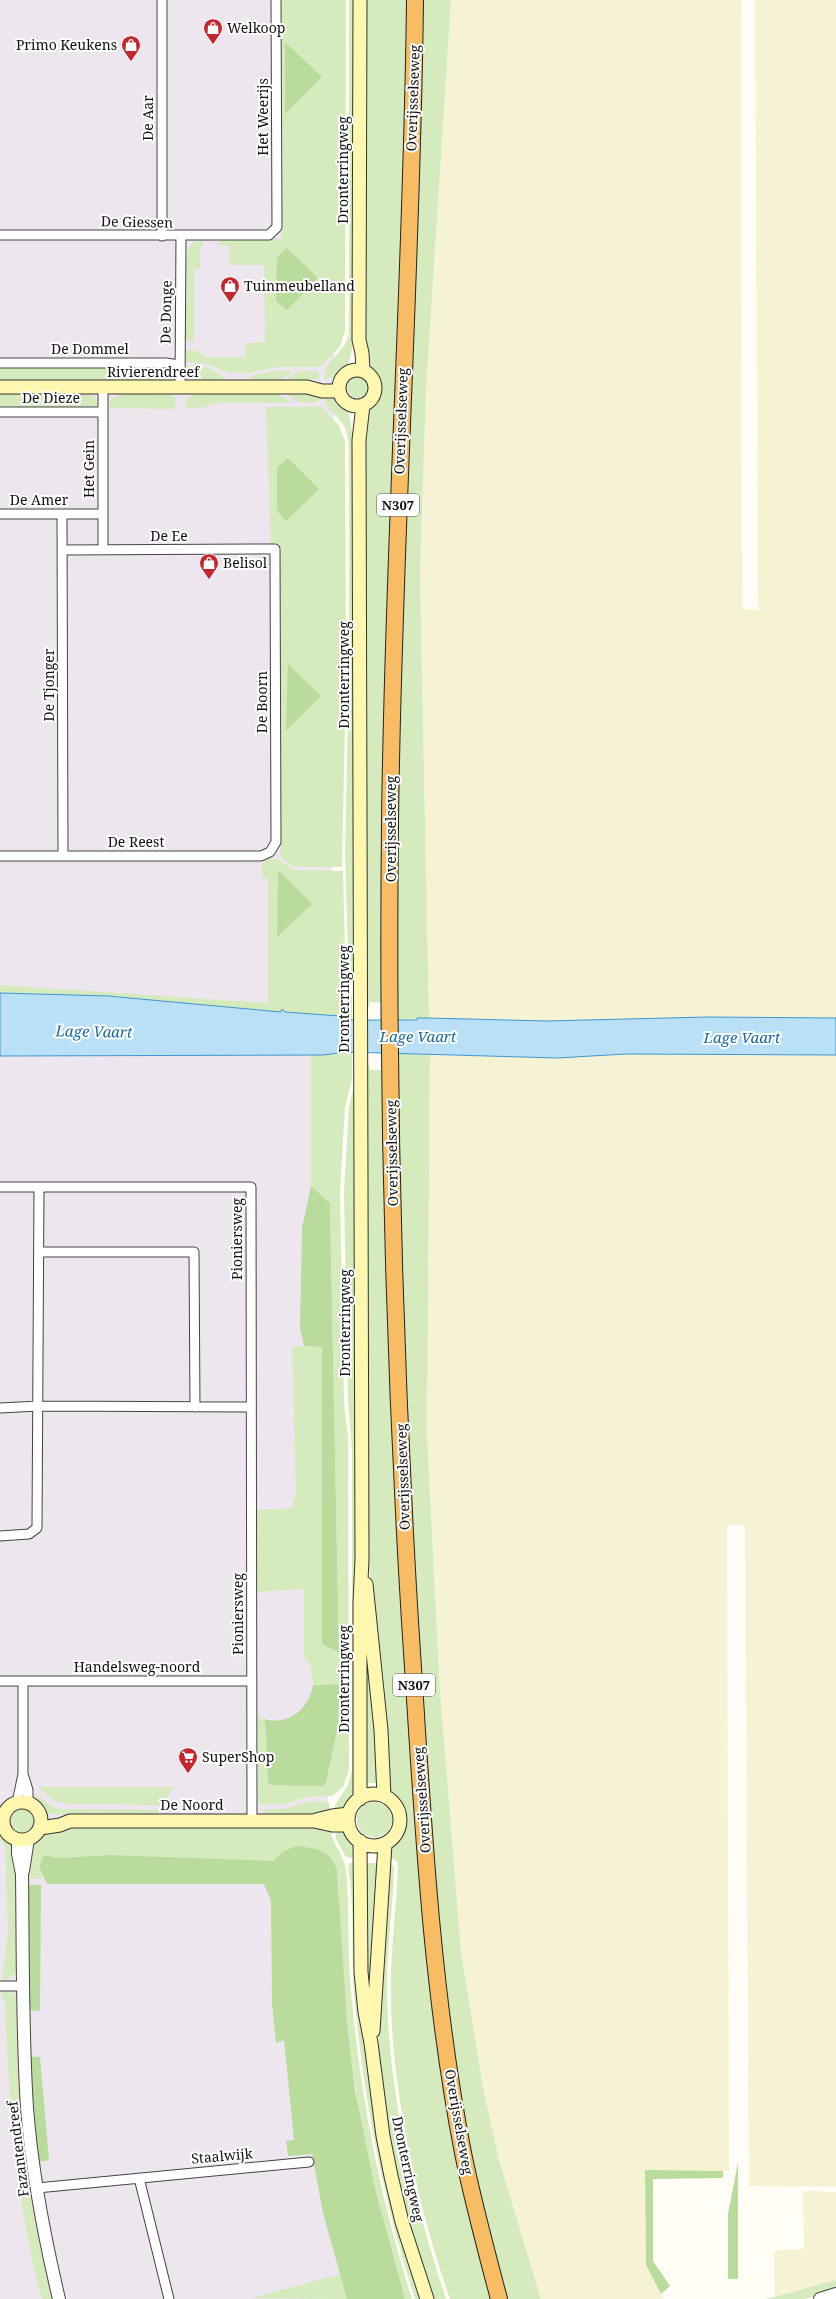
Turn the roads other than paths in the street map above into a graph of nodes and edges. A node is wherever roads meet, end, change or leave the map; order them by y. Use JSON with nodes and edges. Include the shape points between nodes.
{"nodes":[{"id":1,"x":162,"y":0,"type":"edge"},
{"id":2,"x":276,"y":0,"type":"edge"},
{"id":3,"x":360,"y":0,"type":"edge"},
{"id":4,"x":415,"y":0,"type":"edge"},
{"id":5,"x":274,"y":232,"type":"joint"},
{"id":6,"x":0,"y":236,"type":"edge"},
{"id":7,"x":162,"y":236,"type":"junction"},
{"id":8,"x":181,"y":236,"type":"junction"},
{"id":9,"x":0,"y":363,"type":"edge"},
{"id":10,"x":180,"y":365,"type":"junction"},
{"id":11,"x":358,"y":370,"type":"junction"},
{"id":12,"x":339,"y":387,"type":"junction"},
{"id":13,"x":0,"y":388,"type":"edge"},
{"id":14,"x":103,"y":388,"type":"junction"},
{"id":15,"x":180,"y":388,"type":"junction"},
{"id":16,"x":358,"y":405,"type":"junction"},
{"id":17,"x":0,"y":412,"type":"edge"},
{"id":18,"x":103,"y":412,"type":"junction"},
{"id":19,"x":0,"y":514,"type":"edge"},
{"id":20,"x":62,"y":514,"type":"junction"},
{"id":21,"x":103,"y":514,"type":"junction"},
{"id":22,"x":62,"y":550,"type":"junction"},
{"id":23,"x":103,"y":550,"type":"junction"},
{"id":24,"x":275,"y":550,"type":"joint"},
{"id":25,"x":270,"y":852,"type":"joint"},
{"id":26,"x":0,"y":856,"type":"edge"},
{"id":27,"x":63,"y":856,"type":"junction"},
{"id":28,"x":0,"y":1187,"type":"edge"},
{"id":29,"x":39,"y":1187,"type":"junction"},
{"id":30,"x":39,"y":1252,"type":"junction"},
{"id":31,"x":38,"y":1406,"type":"junction"},
{"id":32,"x":195,"y":1407,"type":"junction"},
{"id":33,"x":252,"y":1407,"type":"junction"},
{"id":34,"x":0,"y":1408,"type":"edge"},
{"id":35,"x":0,"y":1536,"type":"edge"},
{"id":36,"x":362,"y":1559,"type":"junction"},
{"id":37,"x":0,"y":1681,"type":"edge"},
{"id":38,"x":23,"y":1681,"type":"junction"},
{"id":39,"x":252,"y":1681,"type":"junction"},
{"id":40,"x":384,"y":1796,"type":"junction"},
{"id":41,"x":360,"y":1799,"type":"junction"},
{"id":42,"x":22,"y":1803,"type":"junction"},
{"id":43,"x":252,"y":1820,"type":"junction"},
{"id":44,"x":349,"y":1820,"type":"junction"},
{"id":45,"x":2,"y":1821,"type":"edge"},
{"id":46,"x":40,"y":1822,"type":"junction"},
{"id":47,"x":23,"y":1840,"type":"junction"},
{"id":48,"x":360,"y":1841,"type":"junction"},
{"id":49,"x":385,"y":1844,"type":"junction"},
{"id":50,"x":0,"y":1986,"type":"edge"},
{"id":51,"x":23,"y":1986,"type":"junction"},
{"id":52,"x":371,"y":2043,"type":"junction"},
{"id":53,"x":309,"y":2162,"type":"dead end"},
{"id":54,"x":139,"y":2178,"type":"junction"},
{"id":55,"x":37,"y":2188,"type":"junction"},
{"id":56,"x":836,"y":2294,"type":"edge"},
{"id":57,"x":59,"y":2299,"type":"edge"},
{"id":58,"x":169,"y":2299,"type":"edge"},
{"id":59,"x":427,"y":2299,"type":"edge"},
{"id":60,"x":499,"y":2299,"type":"edge"},
{"id":61,"x":820,"y":2299,"type":"edge"}],
"edges":[{"from":1,"to":7,"type":"street","name":"De Aar"},
{"from":2,"to":5,"type":"street","name":"Het Weerijs","via":[[277,227]]},
{"from":3,"to":11,"type":"main road","name":"Dronterringweg","via":[[359,340],[354,353]]},
{"from":4,"to":60,"type":"highway","name":"Overijsselseweg","number":"N307","via":[[390,826],[390,1009],[396,1310],[405,1534],[432,1925],[450,2074],[464,2155]]},
{"from":5,"to":8,"type":"street","name":"De Giessen","via":[[269,235]]},
{"from":6,"to":7,"type":"street","name":"De Giessen"},
{"from":7,"to":8,"type":"street","name":"De Giessen"},
{"from":8,"to":10,"type":"street","name":"De Donge"},
{"from":9,"to":10,"type":"street","name":"De Dommel"},
{"from":10,"to":15,"type":"street","name":"De Donge"},
{"from":11,"to":12,"type":"main road","via":[[345,374]]},
{"from":11,"to":16,"type":"main road","via":[[372,377],[376,388],[372,398]]},
{"from":12,"to":15,"type":"main road","name":"Rivierendreef","via":[[319,384],[307,387]]},
{"from":12,"to":16,"type":"main road","via":[[344,400]]},
{"from":13,"to":14,"type":"main road","name":"Rivierendreef"},
{"from":14,"to":15,"type":"main road","name":"Rivierendreef"},
{"from":14,"to":18,"type":"street","name":"Het Gein"},
{"from":16,"to":36,"type":"main road","name":"Dronterringweg"},
{"from":17,"to":18,"type":"street","name":"De Dieze"},
{"from":18,"to":21,"type":"street","name":"Het Gein"},
{"from":19,"to":20,"type":"street","name":"De Amer"},
{"from":20,"to":21,"type":"street","name":"De Amer"},
{"from":20,"to":22,"type":"street","name":"De Tjonger"},
{"from":21,"to":23,"type":"street","name":"Het Gein"},
{"from":22,"to":23,"type":"street","name":"De Ee"},
{"from":22,"to":27,"type":"street","name":"De Tjonger"},
{"from":23,"to":24,"type":"street","name":"De Ee"},
{"from":24,"to":25,"type":"street","name":"De Boorn","via":[[276,842]]},
{"from":25,"to":27,"type":"street","name":"De Reest","via":[[261,856]]},
{"from":26,"to":27,"type":"street","name":"De Reest"},
{"from":28,"to":29,"type":"street","name":"Pioniersweg"},
{"from":29,"to":30,"type":"street"},
{"from":29,"to":33,"type":"street","name":"Pioniersweg","via":[[251,1187]]},
{"from":30,"to":31,"type":"street"},
{"from":30,"to":32,"type":"street","via":[[194,1252]]},
{"from":31,"to":32,"type":"street"},
{"from":31,"to":34,"type":"street"},
{"from":31,"to":35,"type":"street","via":[[37,1528],[29,1534]]},
{"from":32,"to":33,"type":"street"},
{"from":33,"to":39,"type":"street","name":"Pioniersweg"},
{"from":36,"to":40,"type":"main road","name":"Dronterringweg","via":[[370,1612]]},
{"from":36,"to":41,"type":"main road","name":"Dronterringweg"},
{"from":37,"to":38,"type":"street","name":"Handelsweg-noord"},
{"from":38,"to":39,"type":"street","name":"Handelsweg-noord"},
{"from":38,"to":42,"type":"street","via":[[23,1774],[28,1790]]},
{"from":39,"to":43,"type":"street","name":"Pioniersweg"},
{"from":40,"to":41,"type":"main road","via":[[371,1795]]},
{"from":40,"to":49,"type":"main road","via":[[394,1803],[400,1820],[394,1836]]},
{"from":41,"to":44,"type":"main road"},
{"from":42,"to":45,"type":"main road","via":[[10,1806]]},
{"from":42,"to":46,"type":"main road","via":[[36,1808]]},
{"from":43,"to":44,"type":"main road","name":"De Noord","via":[[314,1821],[332,1825]]},
{"from":43,"to":46,"type":"main road","name":"De Noord","via":[[70,1821],[60,1817]]},
{"from":44,"to":48,"type":"main road","via":[[355,1837]]},
{"from":45,"to":47,"type":"main road","via":[[10,1836]]},
{"from":46,"to":47,"type":"main road","via":[[37,1834]]},
{"from":47,"to":51,"type":"street","name":"Fazantendreef","via":[[18,1854],[22,1874]]},
{"from":48,"to":49,"type":"main road","via":[[376,1846]]},
{"from":48,"to":52,"type":"main road","name":"Dronterringweg","via":[[362,1972],[365,2012]]},
{"from":49,"to":52,"type":"main road","name":"Dronterringweg"},
{"from":50,"to":51,"type":"street"},
{"from":51,"to":55,"type":"street","name":"Fazantendreef","via":[[27,2109]]},
{"from":52,"to":59,"type":"main road","name":"Dronterringweg","via":[[391,2176],[402,2222]]},
{"from":53,"to":54,"type":"street","name":"Staalwijk"},
{"from":54,"to":55,"type":"street","name":"Staalwijk"},
{"from":54,"to":58,"type":"street"},
{"from":55,"to":57,"type":"street","name":"Fazantendreef"},
{"from":56,"to":61,"type":"street"}]}
